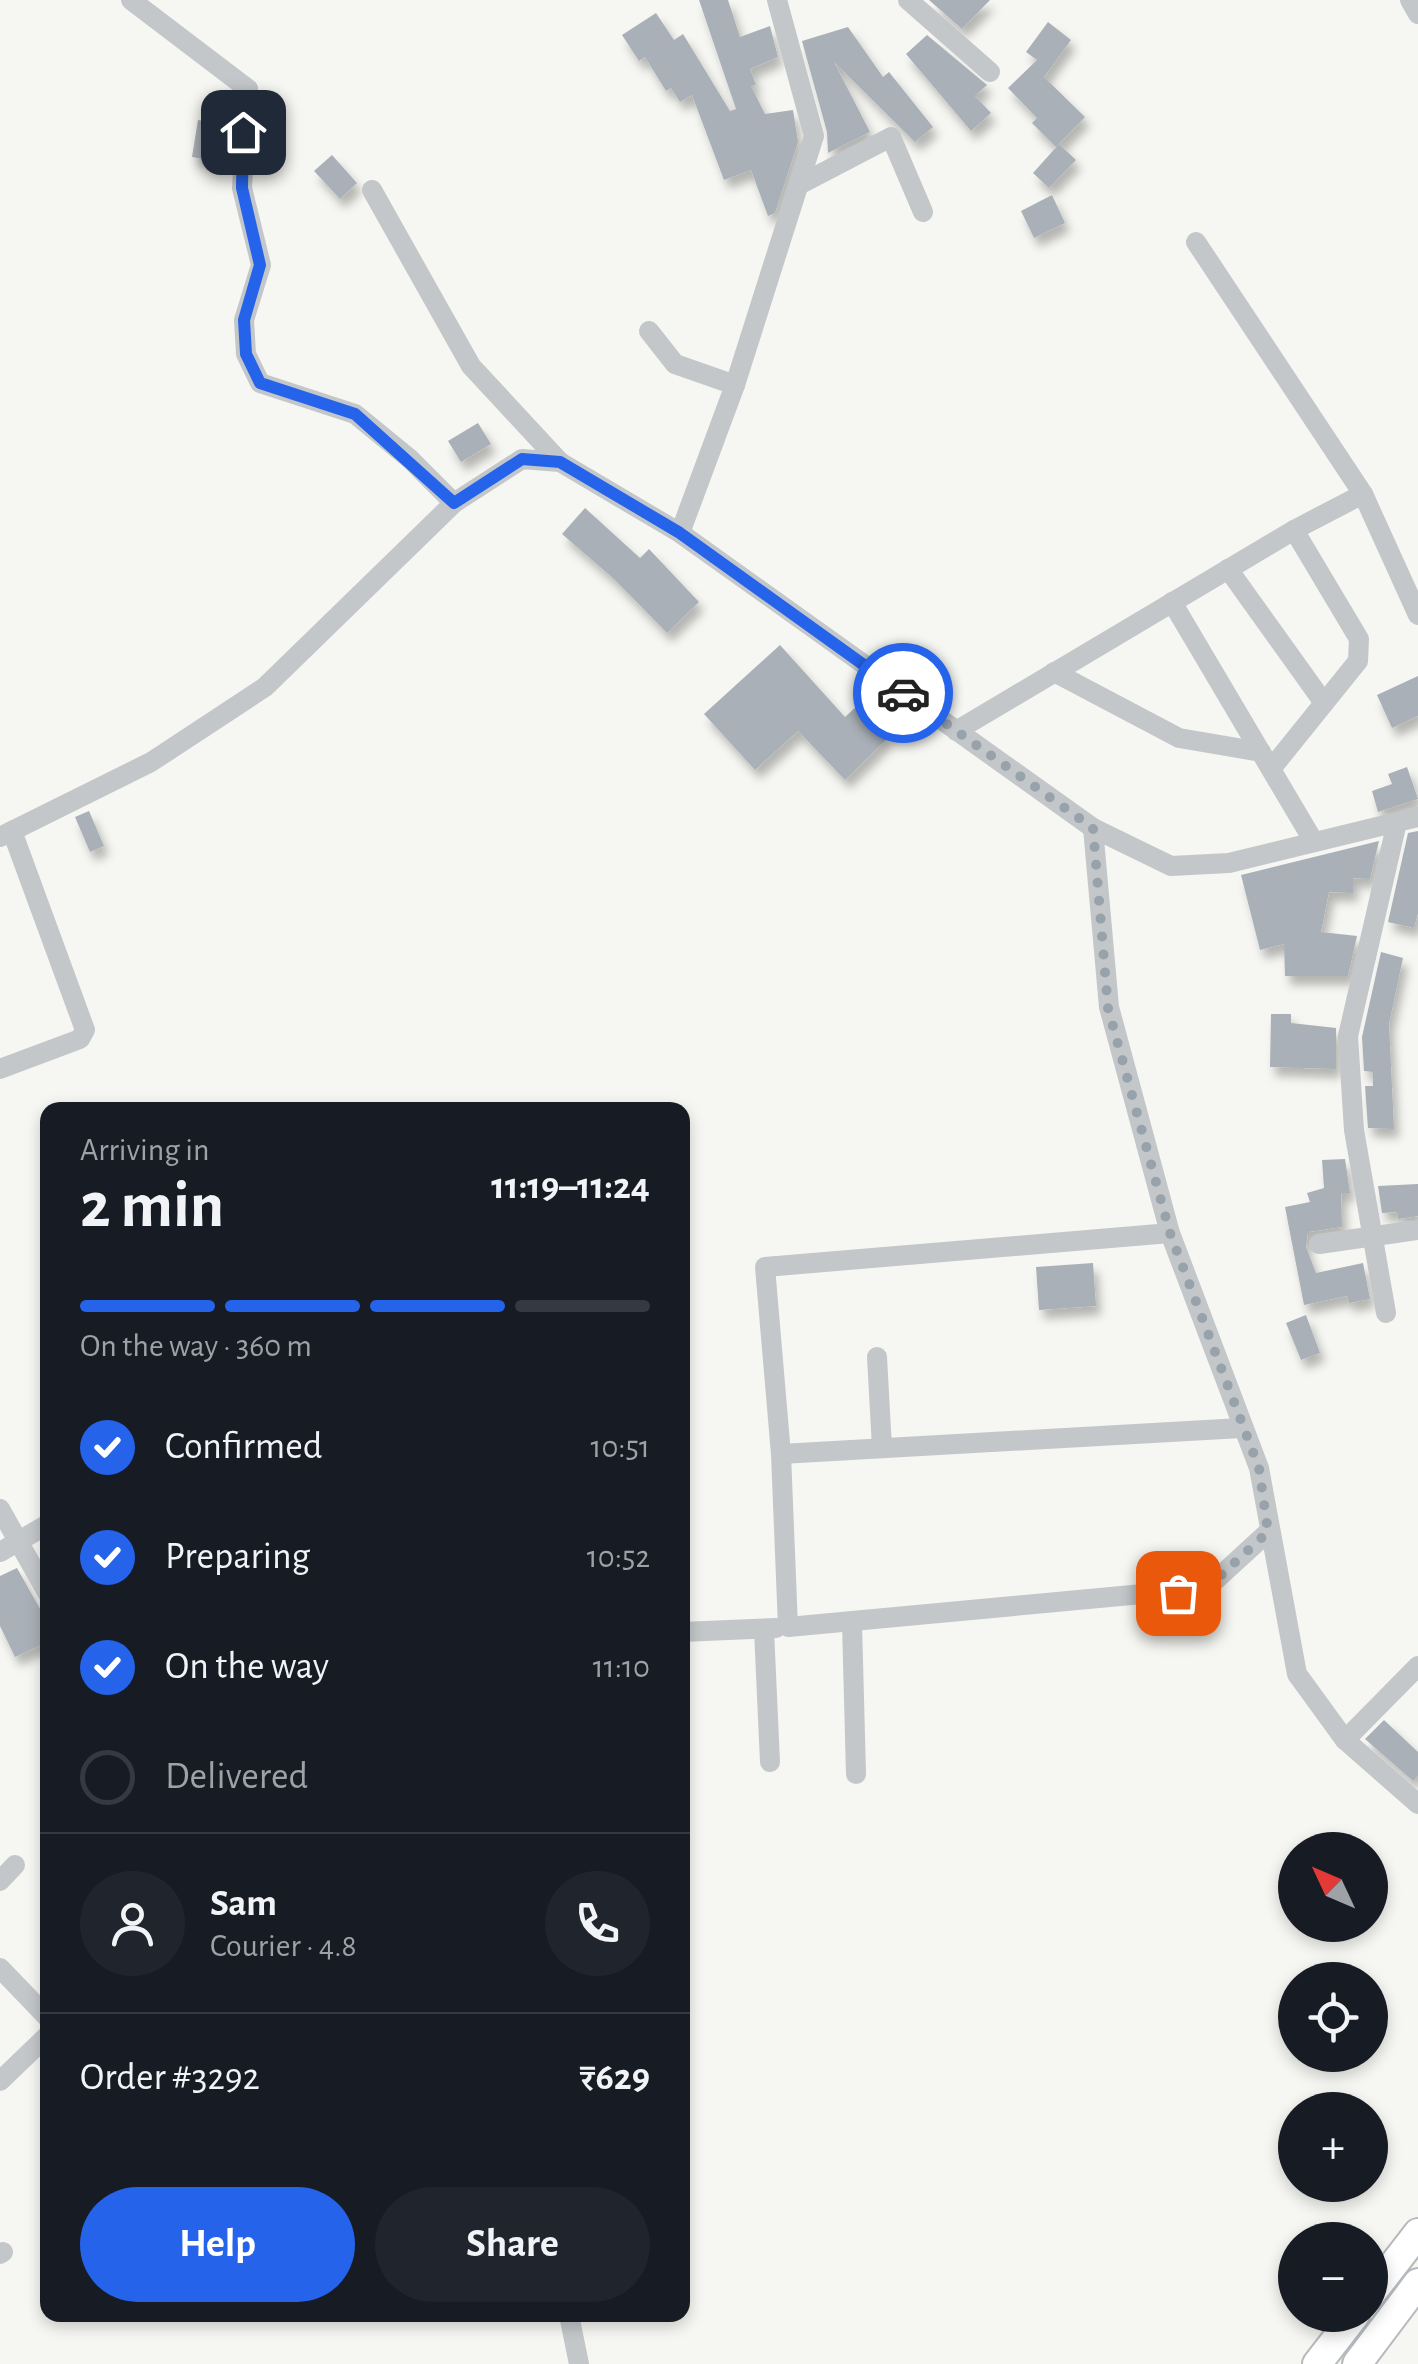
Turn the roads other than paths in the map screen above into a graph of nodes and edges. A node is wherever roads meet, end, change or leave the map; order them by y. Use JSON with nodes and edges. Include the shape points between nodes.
{"nodes":[{"id":1,"x":131,"y":0,"type":"edge"},
{"id":2,"x":777,"y":0,"type":"edge"},
{"id":3,"x":908,"y":0,"type":"edge"},
{"id":4,"x":1410,"y":0,"type":"edge"},
{"id":5,"x":1418,"y":14,"type":"edge"},
{"id":6,"x":990,"y":72,"type":"dead end"},
{"id":7,"x":798,"y":185,"type":"junction"},
{"id":8,"x":372,"y":190,"type":"dead end"},
{"id":9,"x":923,"y":212,"type":"dead end"},
{"id":10,"x":1196,"y":242,"type":"dead end"},
{"id":11,"x":648,"y":331,"type":"dead end"},
{"id":12,"x":735,"y":385,"type":"junction"},
{"id":13,"x":560,"y":462,"type":"junction"},
{"id":14,"x":1363,"y":494,"type":"junction"},
{"id":15,"x":454,"y":503,"type":"junction"},
{"id":16,"x":1294,"y":530,"type":"junction"},
{"id":17,"x":680,"y":533,"type":"junction"},
{"id":18,"x":1228,"y":569,"type":"junction"},
{"id":19,"x":1172,"y":602,"type":"junction"},
{"id":20,"x":1418,"y":615,"type":"edge"},
{"id":21,"x":1054,"y":672,"type":"junction"},
{"id":22,"x":1324,"y":703,"type":"junction"},
{"id":23,"x":956,"y":731,"type":"junction"},
{"id":24,"x":1266,"y":761,"type":"junction"},
{"id":25,"x":1408,"y":819,"type":"edge"},
{"id":26,"x":1093,"y":828,"type":"junction"},
{"id":27,"x":6,"y":834,"type":"edge"},
{"id":28,"x":1314,"y":842,"type":"junction"},
{"id":29,"x":0,"y":1069,"type":"edge"},
{"id":30,"x":1418,"y":1230,"type":"edge"},
{"id":31,"x":1170,"y":1233,"type":"junction"},
{"id":32,"x":1372,"y":1234,"type":"junction"},
{"id":33,"x":1319,"y":1244,"type":"dead end"},
{"id":34,"x":1386,"y":1313,"type":"dead end"},
{"id":35,"x":877,"y":1357,"type":"dead end"},
{"id":36,"x":1241,"y":1428,"type":"junction"},
{"id":37,"x":882,"y":1448,"type":"junction"},
{"id":38,"x":781,"y":1454,"type":"junction"},
{"id":39,"x":0,"y":1510,"type":"edge"},
{"id":40,"x":40,"y":1529,"type":"edge"},
{"id":41,"x":1268,"y":1532,"type":"junction"},
{"id":42,"x":9,"y":1546,"type":"edge"},
{"id":43,"x":40,"y":1584,"type":"edge"},
{"id":44,"x":852,"y":1623,"type":"junction"},
{"id":45,"x":788,"y":1627,"type":"junction"},
{"id":46,"x":764,"y":1630,"type":"junction"},
{"id":47,"x":690,"y":1632,"type":"edge"},
{"id":48,"x":1418,"y":1666,"type":"edge"},
{"id":49,"x":1345,"y":1740,"type":"junction"},
{"id":50,"x":770,"y":1762,"type":"dead end"},
{"id":51,"x":856,"y":1774,"type":"dead end"},
{"id":52,"x":1415,"y":1797,"type":"edge"},
{"id":53,"x":0,"y":1968,"type":"edge"},
{"id":54,"x":40,"y":2010,"type":"edge"},
{"id":55,"x":40,"y":2042,"type":"edge"},
{"id":56,"x":0,"y":2081,"type":"edge"},
{"id":57,"x":1418,"y":2233,"type":"edge"},
{"id":58,"x":1388,"y":2272,"type":"edge"},
{"id":59,"x":1418,"y":2283,"type":"edge"},
{"id":60,"x":570,"y":2322,"type":"edge"},
{"id":61,"x":1342,"y":2332,"type":"edge"},
{"id":62,"x":579,"y":2364,"type":"edge"},
{"id":63,"x":1317,"y":2364,"type":"edge"},
{"id":64,"x":1356,"y":2364,"type":"edge"}],
"edges":[{"from":1,"to":15,"type":"street","via":[[248,89],[242,188],[260,265],[244,320],[246,354],[260,383],[355,414]]},
{"from":2,"to":7,"type":"street","via":[[814,136]]},
{"from":3,"to":6,"type":"street"},
{"from":4,"to":5,"type":"street"},
{"from":7,"to":9,"type":"street","via":[[891,136]]},
{"from":7,"to":12,"type":"street"},
{"from":8,"to":13,"type":"street","via":[[472,366]]},
{"from":10,"to":14,"type":"street"},
{"from":11,"to":12,"type":"street","via":[[675,364]]},
{"from":12,"to":17,"type":"street"},
{"from":13,"to":15,"type":"street","via":[[522,459]]},
{"from":13,"to":17,"type":"street"},
{"from":14,"to":16,"type":"street"},
{"from":14,"to":20,"type":"street"},
{"from":15,"to":27,"type":"street","via":[[265,687],[151,762]]},
{"from":16,"to":18,"type":"street"},
{"from":16,"to":22,"type":"street","via":[[1359,638],[1358,661]]},
{"from":17,"to":23,"type":"street"},
{"from":18,"to":19,"type":"street"},
{"from":18,"to":22,"type":"street"},
{"from":19,"to":21,"type":"street"},
{"from":19,"to":24,"type":"street"},
{"from":21,"to":23,"type":"street"},
{"from":21,"to":24,"type":"street","via":[[1179,738]]},
{"from":22,"to":24,"type":"street"},
{"from":23,"to":26,"type":"street"},
{"from":24,"to":28,"type":"street"},
{"from":25,"to":28,"type":"street"},
{"from":25,"to":32,"type":"street","via":[[1348,1036],[1354,1130]]},
{"from":26,"to":28,"type":"street","via":[[1171,866],[1228,863]]},
{"from":26,"to":31,"type":"street","via":[[1108,1008]]},
{"from":27,"to":29,"type":"street","via":[[85,1030],[80,1039]]},
{"from":30,"to":32,"type":"street"},
{"from":31,"to":36,"type":"street"},
{"from":31,"to":38,"type":"street","via":[[766,1267]]},
{"from":32,"to":33,"type":"street"},
{"from":32,"to":34,"type":"street"},
{"from":35,"to":37,"type":"street"},
{"from":36,"to":37,"type":"street"},
{"from":36,"to":41,"type":"street","via":[[1259,1468]]},
{"from":37,"to":38,"type":"street"},
{"from":38,"to":45,"type":"street"},
{"from":39,"to":42,"type":"street"},
{"from":40,"to":42,"type":"street"},
{"from":41,"to":44,"type":"street","via":[[1207,1588]]},
{"from":41,"to":49,"type":"street","via":[[1297,1674]]},
{"from":42,"to":43,"type":"street"},
{"from":44,"to":45,"type":"street"},
{"from":44,"to":51,"type":"street"},
{"from":45,"to":46,"type":"street"},
{"from":46,"to":47,"type":"street"},
{"from":46,"to":50,"type":"street"},
{"from":48,"to":49,"type":"street"},
{"from":49,"to":52,"type":"street"},
{"from":53,"to":54,"type":"street"},
{"from":55,"to":56,"type":"street"},
{"from":57,"to":58,"type":"main road"},
{"from":59,"to":64,"type":"main road"},
{"from":60,"to":62,"type":"street"},
{"from":61,"to":63,"type":"main road"}]}
